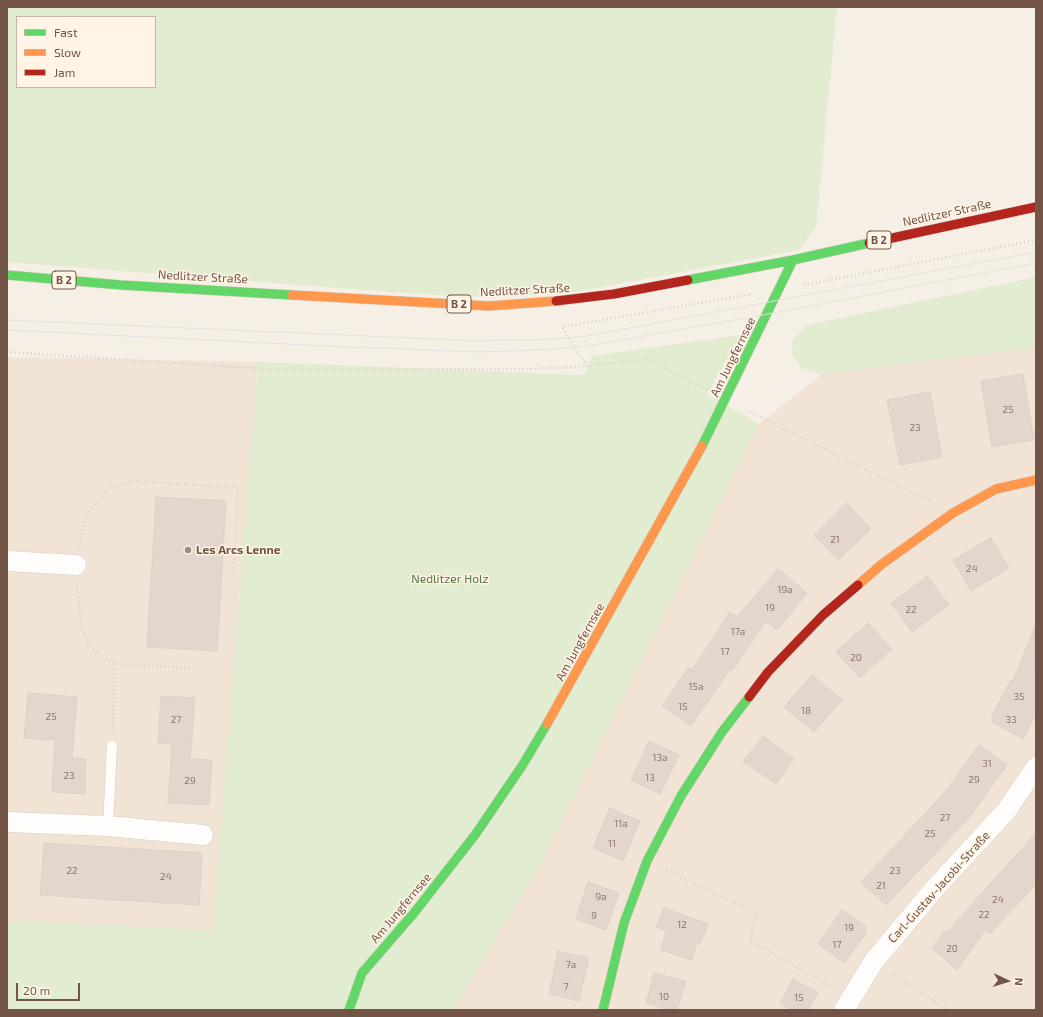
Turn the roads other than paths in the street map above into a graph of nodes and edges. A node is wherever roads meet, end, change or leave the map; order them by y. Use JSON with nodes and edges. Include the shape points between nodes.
{"nodes":[{"id":1,"x":1036,"y":207,"type":"edge"},
{"id":2,"x":793,"y":260,"type":"junction"},
{"id":3,"x":7,"y":275,"type":"edge"},
{"id":4,"x":1036,"y":480,"type":"edge"},
{"id":5,"x":7,"y":561,"type":"edge"},
{"id":6,"x":76,"y":565,"type":"road end"},
{"id":7,"x":112,"y":745,"type":"road end"},
{"id":8,"x":1036,"y":767,"type":"edge"},
{"id":9,"x":7,"y":822,"type":"edge"},
{"id":10,"x":108,"y":826,"type":"junction"},
{"id":11,"x":203,"y":835,"type":"dead end"},
{"id":12,"x":848,"y":1004,"type":"edge"},
{"id":13,"x":349,"y":1010,"type":"edge"},
{"id":14,"x":603,"y":1010,"type":"edge"}],
"edges":[{"from":1,"to":2,"type":"street","name":"Nedlitzer Straße","number":"B 2","via":[[964,220]]},
{"from":2,"to":3,"type":"street","name":"Nedlitzer Straße","number":"B 2","via":[[594,297],[489,306],[121,285]]},
{"from":2,"to":13,"type":"street","name":"Am Jungfernsee","via":[[726,400],[681,486],[550,720],[475,835],[414,913],[362,973]]},
{"from":4,"to":14,"type":"street","via":[[996,489],[953,513],[876,569],[823,615],[768,672],[722,732],[689,783],[647,861],[624,923]]},
{"from":5,"to":6,"type":"street"},
{"from":7,"to":10,"type":"lane"},
{"from":8,"to":12,"type":"street","name":"Carl-Gustav-Jacobi-Straße","via":[[1007,810],[935,888],[874,961]]},
{"from":9,"to":10,"type":"street"},
{"from":10,"to":11,"type":"street"}]}
